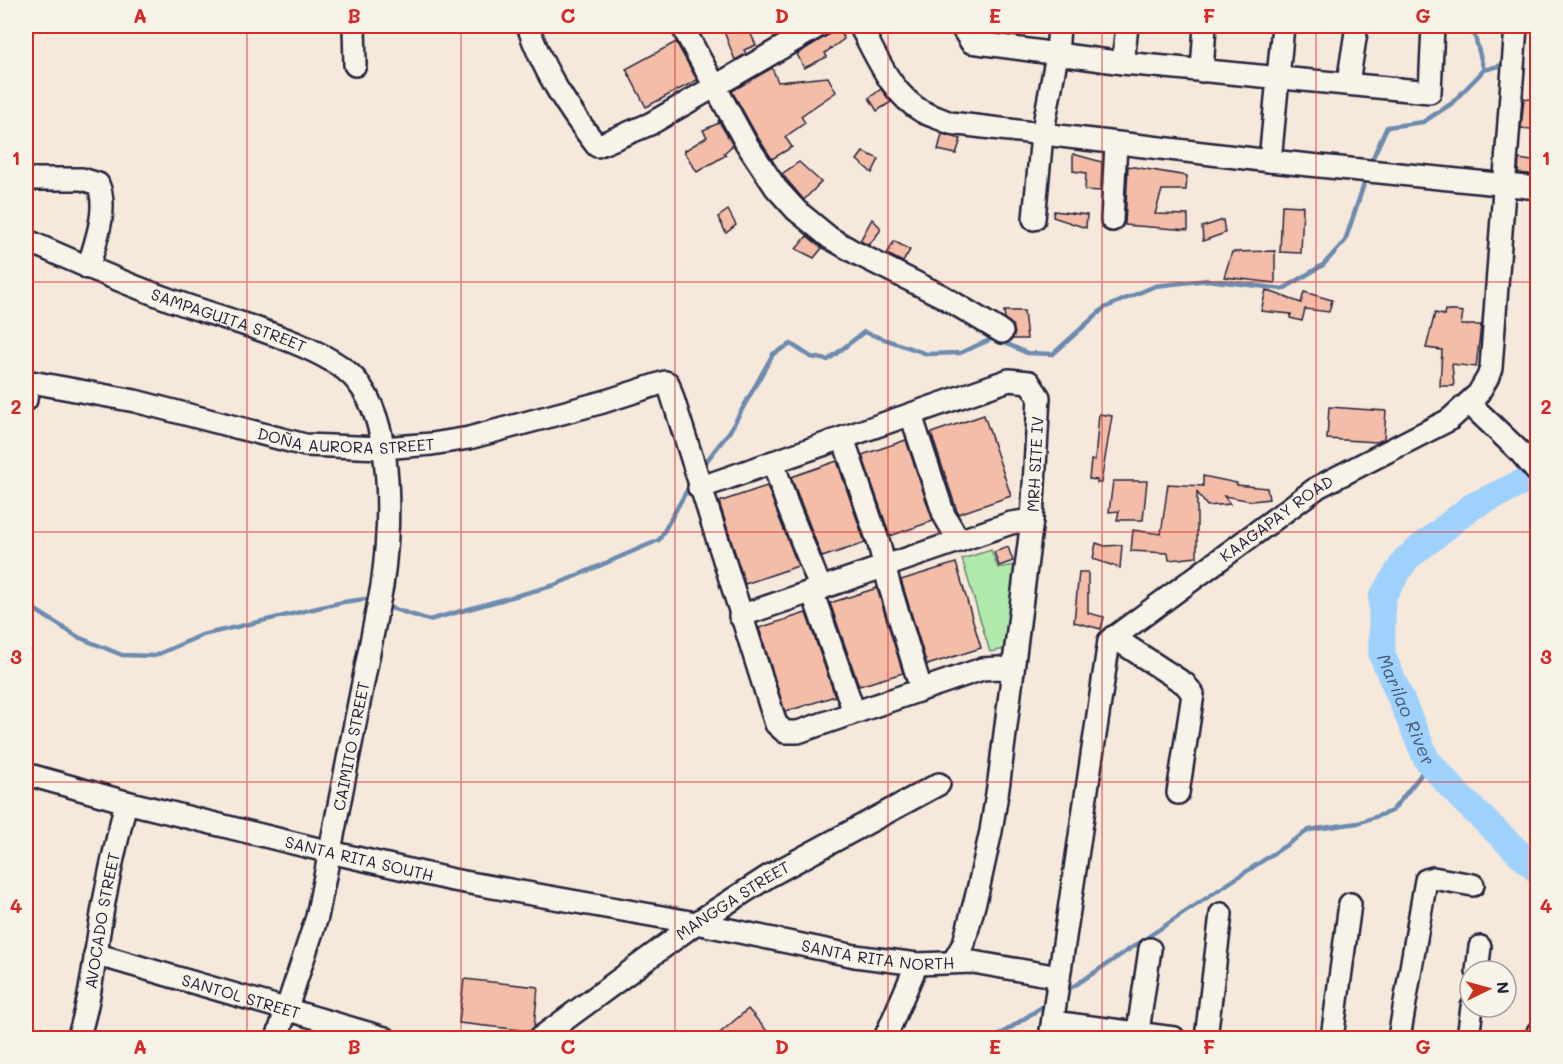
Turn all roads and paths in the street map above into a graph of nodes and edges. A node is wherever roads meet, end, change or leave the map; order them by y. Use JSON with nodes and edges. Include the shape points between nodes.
{"nodes":[{"id":1,"x":354,"y":26,"type":"edge"},
{"id":2,"x":528,"y":26,"type":"edge"},
{"id":3,"x":682,"y":26,"type":"edge"},
{"id":4,"x":819,"y":26,"type":"edge"},
{"id":5,"x":860,"y":26,"type":"edge"},
{"id":6,"x":961,"y":26,"type":"edge"},
{"id":7,"x":1059,"y":26,"type":"edge"},
{"id":8,"x":1127,"y":26,"type":"edge"},
{"id":9,"x":1206,"y":26,"type":"edge"},
{"id":10,"x":1283,"y":26,"type":"edge"},
{"id":11,"x":1357,"y":26,"type":"edge"},
{"id":12,"x":1433,"y":26,"type":"edge"},
{"id":13,"x":1516,"y":26,"type":"edge"},
{"id":14,"x":1057,"y":55,"type":"junction"},
{"id":15,"x":1123,"y":63,"type":"junction"},
{"id":16,"x":355,"y":65,"type":"dead end"},
{"id":17,"x":1202,"y":71,"type":"junction"},
{"id":18,"x":1278,"y":79,"type":"junction"},
{"id":19,"x":1348,"y":83,"type":"junction"},
{"id":20,"x":715,"y":87,"type":"junction"},
{"id":21,"x":1042,"y":135,"type":"junction"},
{"id":22,"x":1116,"y":144,"type":"junction"},
{"id":23,"x":1270,"y":161,"type":"junction"},
{"id":24,"x":26,"y":179,"type":"edge"},
{"id":25,"x":1503,"y":185,"type":"junction"},
{"id":26,"x":1538,"y":188,"type":"edge"},
{"id":27,"x":1034,"y":219,"type":"dead end"},
{"id":28,"x":1112,"y":220,"type":"dead end"},
{"id":29,"x":26,"y":240,"type":"edge"},
{"id":30,"x":88,"y":268,"type":"junction"},
{"id":31,"x":1002,"y":332,"type":"dead end"},
{"id":32,"x":26,"y":388,"type":"edge"},
{"id":33,"x":1469,"y":403,"type":"junction"},
{"id":34,"x":911,"y":415,"type":"junction"},
{"id":35,"x":843,"y":438,"type":"junction"},
{"id":36,"x":383,"y":448,"type":"junction"},
{"id":37,"x":773,"y":462,"type":"junction"},
{"id":38,"x":1538,"y":473,"type":"edge"},
{"id":39,"x":699,"y":488,"type":"junction"},
{"id":40,"x":1032,"y":520,"type":"junction"},
{"id":41,"x":959,"y":542,"type":"junction"},
{"id":42,"x":884,"y":566,"type":"junction"},
{"id":43,"x":817,"y":590,"type":"junction"},
{"id":44,"x":740,"y":616,"type":"junction"},
{"id":45,"x":1113,"y":637,"type":"junction"},
{"id":46,"x":1013,"y":670,"type":"junction"},
{"id":47,"x":921,"y":689,"type":"junction"},
{"id":48,"x":855,"y":712,"type":"junction"},
{"id":49,"x":26,"y":774,"type":"edge"},
{"id":50,"x":939,"y":784,"type":"dead end"},
{"id":51,"x":1178,"y":793,"type":"dead end"},
{"id":52,"x":126,"y":802,"type":"junction"},
{"id":53,"x":330,"y":852,"type":"junction"},
{"id":54,"x":1473,"y":885,"type":"dead end"},
{"id":55,"x":1350,"y":904,"type":"dead end"},
{"id":56,"x":1221,"y":914,"type":"dead end"},
{"id":57,"x":696,"y":922,"type":"junction"},
{"id":58,"x":1480,"y":947,"type":"dead end"},
{"id":59,"x":1150,"y":949,"type":"dead end"},
{"id":60,"x":95,"y":954,"type":"junction"},
{"id":61,"x":1478,"y":959,"type":"edge"},
{"id":62,"x":952,"y":962,"type":"junction"},
{"id":63,"x":917,"y":963,"type":"junction"},
{"id":64,"x":1059,"y":977,"type":"junction"},
{"id":65,"x":287,"y":1012,"type":"junction"},
{"id":66,"x":1470,"y":1019,"type":"edge"},
{"id":67,"x":1051,"y":1030,"type":"edge"},
{"id":68,"x":1538,"y":1032,"type":"edge"},
{"id":69,"x":1137,"y":1036,"type":"edge"},
{"id":70,"x":78,"y":1038,"type":"edge"},
{"id":71,"x":277,"y":1038,"type":"edge"},
{"id":72,"x":385,"y":1038,"type":"edge"},
{"id":73,"x":540,"y":1038,"type":"edge"},
{"id":74,"x":885,"y":1038,"type":"edge"},
{"id":75,"x":1174,"y":1038,"type":"edge"},
{"id":76,"x":1206,"y":1038,"type":"edge"},
{"id":77,"x":1332,"y":1038,"type":"edge"},
{"id":78,"x":1399,"y":1038,"type":"edge"},
{"id":79,"x":1468,"y":1038,"type":"edge"},
{"id":80,"x":1536,"y":1038,"type":"edge"}],
"edges":[{"from":1,"to":16,"type":"street"},
{"from":2,"to":20,"type":"street","via":[[545,70],[597,146],[650,124]]},
{"from":3,"to":20,"type":"street"},
{"from":4,"to":20,"type":"street"},
{"from":5,"to":21,"type":"street","via":[[888,79],[922,111],[950,123]]},
{"from":6,"to":14,"type":"street","via":[[971,42]]},
{"from":7,"to":14,"type":"street"},
{"from":8,"to":15,"type":"street"},
{"from":9,"to":17,"type":"street"},
{"from":10,"to":18,"type":"street"},
{"from":11,"to":19,"type":"street"},
{"from":12,"to":19,"type":"street","via":[[1430,92]]},
{"from":13,"to":25,"type":"street","name":"KAAGAPAY ROAD"},
{"from":14,"to":15,"type":"street"},
{"from":14,"to":21,"type":"street"},
{"from":15,"to":17,"type":"street"},
{"from":17,"to":18,"type":"street"},
{"from":18,"to":19,"type":"street"},
{"from":18,"to":23,"type":"street"},
{"from":20,"to":31,"type":"street","via":[[776,188],[813,225],[856,253],[942,296]]},
{"from":21,"to":22,"type":"street"},
{"from":21,"to":27,"type":"street"},
{"from":22,"to":23,"type":"street"},
{"from":22,"to":28,"type":"street"},
{"from":23,"to":25,"type":"street"},
{"from":24,"to":30,"type":"street","via":[[82,179],[98,184],[102,198],[99,224]]},
{"from":25,"to":26,"type":"street"},
{"from":25,"to":33,"type":"street","name":"KAAGAPAY ROAD","via":[[1491,368],[1483,387]]},
{"from":29,"to":30,"type":"street","name":"SAMPAGUITA STREET"},
{"from":30,"to":36,"type":"street","name":"SAMPAGUITA STREET","via":[[286,340],[332,361],[346,370],[366,394],[380,427]]},
{"from":32,"to":36,"type":"street","name":"DOÑA AURORA STREET","via":[[135,401],[305,445]]},
{"from":33,"to":38,"type":"street"},
{"from":33,"to":45,"type":"street","name":"KAAGAPAY ROAD","via":[[1435,428],[1318,487]]},
{"from":34,"to":35,"type":"street","name":"MRH SITE IV"},
{"from":34,"to":40,"type":"street","name":"MRH SITE IV","via":[[1009,380],[1029,382],[1039,397]]},
{"from":34,"to":41,"type":"street","via":[[944,514]]},
{"from":35,"to":37,"type":"street","name":"MRH SITE IV"},
{"from":35,"to":42,"type":"street"},
{"from":36,"to":39,"type":"street","name":"DOÑA AURORA STREET","via":[[469,438],[666,383]]},
{"from":36,"to":53,"type":"street","name":"CAIMITO STREET","via":[[388,547]]},
{"from":37,"to":39,"type":"street","name":"MRH SITE IV"},
{"from":37,"to":43,"type":"street"},
{"from":39,"to":44,"type":"street"},
{"from":40,"to":41,"type":"street","via":[[1011,523]]},
{"from":40,"to":46,"type":"street","name":"MRH SITE IV"},
{"from":41,"to":42,"type":"street"},
{"from":42,"to":43,"type":"street"},
{"from":42,"to":47,"type":"street"},
{"from":43,"to":44,"type":"street"},
{"from":43,"to":48,"type":"street"},
{"from":44,"to":48,"type":"street","via":[[776,724],[785,732],[798,732]]},
{"from":45,"to":51,"type":"street","via":[[1185,684],[1193,694]]},
{"from":45,"to":64,"type":"street","via":[[1108,646]]},
{"from":46,"to":47,"type":"street","via":[[982,669]]},
{"from":46,"to":62,"type":"street","name":"MRH SITE IV","via":[[991,831],[964,943]]},
{"from":47,"to":48,"type":"street"},
{"from":49,"to":52,"type":"street","name":"SANTA RITA SOUTH"},
{"from":50,"to":57,"type":"street","name":"MANGGA STREET","via":[[769,876]]},
{"from":52,"to":53,"type":"street","name":"SANTA RITA SOUTH"},
{"from":52,"to":60,"type":"street","name":"AVOCADO STREET"},
{"from":53,"to":57,"type":"street","name":"SANTA RITA SOUTH","via":[[453,880]]},
{"from":53,"to":65,"type":"street","name":"CAIMITO STREET","via":[[317,917]]},
{"from":54,"to":78,"type":"street","via":[[1426,880]]},
{"from":55,"to":77,"type":"street"},
{"from":56,"to":76,"type":"street"},
{"from":57,"to":63,"type":"street","name":"SANTA RITA NORTH","via":[[855,956]]},
{"from":57,"to":73,"type":"street","name":"MANGGA STREET"},
{"from":58,"to":61,"type":"street"},
{"from":59,"to":69,"type":"street"},
{"from":60,"to":65,"type":"street","name":"SANTOL STREET"},
{"from":60,"to":70,"type":"street","name":"AVOCADO STREET"},
{"from":62,"to":63,"type":"street","name":"SANTA RITA NORTH"},
{"from":62,"to":64,"type":"street","name":"SANTA RITA NORTH"},
{"from":63,"to":74,"type":"street"},
{"from":64,"to":67,"type":"street"},
{"from":65,"to":71,"type":"street","name":"CAIMITO STREET"},
{"from":65,"to":72,"type":"street","name":"SANTOL STREET"},
{"from":66,"to":79,"type":"street"},
{"from":67,"to":69,"type":"street"},
{"from":68,"to":80,"type":"street"},
{"from":69,"to":75,"type":"street"}]}
